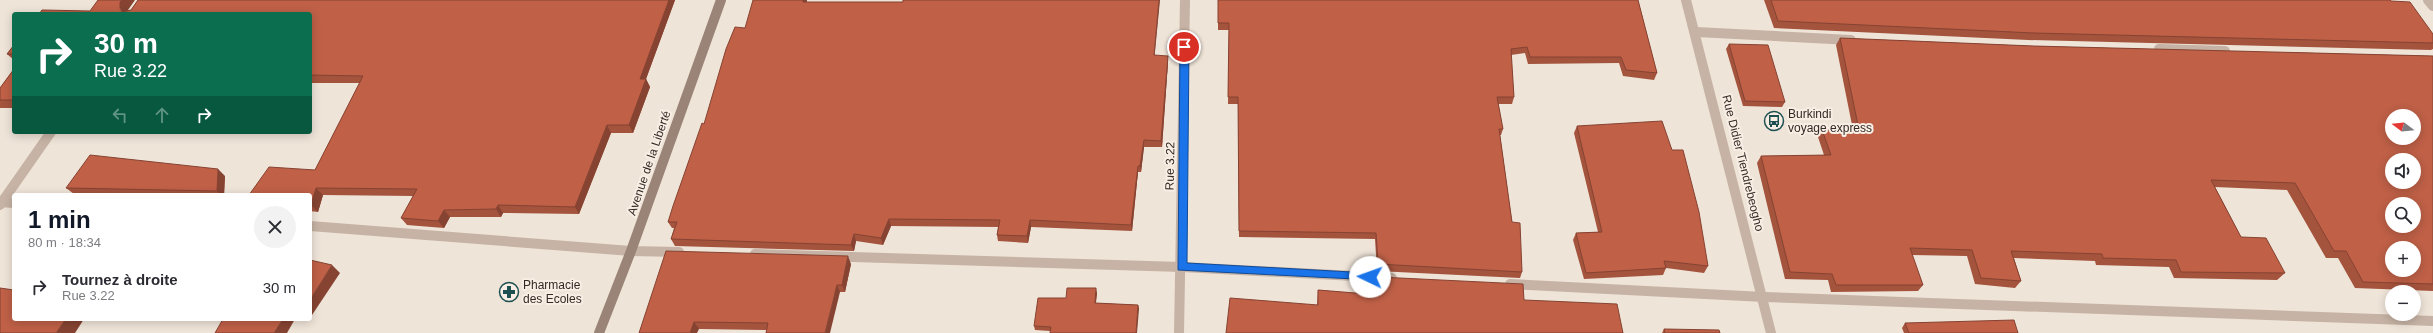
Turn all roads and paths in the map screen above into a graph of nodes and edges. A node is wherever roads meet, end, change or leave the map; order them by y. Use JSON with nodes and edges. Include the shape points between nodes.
{"nodes":[{"id":1,"x":721,"y":0,"type":"edge"},
{"id":2,"x":1185,"y":0,"type":"edge"},
{"id":3,"x":1686,"y":0,"type":"edge"},
{"id":4,"x":2428,"y":0,"type":"edge"},
{"id":5,"x":2433,"y":6,"type":"edge"},
{"id":6,"x":1696,"y":32,"type":"junction"},
{"id":7,"x":1860,"y":40,"type":"edge"},
{"id":8,"x":2153,"y":49,"type":"edge"},
{"id":9,"x":2238,"y":51,"type":"edge"},
{"id":10,"x":50,"y":134,"type":"edge"},
{"id":11,"x":1,"y":203,"type":"edge"},
{"id":12,"x":12,"y":203,"type":"edge"},
{"id":13,"x":312,"y":226,"type":"edge"},
{"id":14,"x":631,"y":251,"type":"junction"},
{"id":15,"x":687,"y":252,"type":"edge"},
{"id":16,"x":743,"y":254,"type":"edge"},
{"id":17,"x":1182,"y":267,"type":"junction"},
{"id":18,"x":1405,"y":279,"type":"edge"},
{"id":19,"x":1501,"y":284,"type":"edge"},
{"id":20,"x":1764,"y":297,"type":"junction"},
{"id":21,"x":2433,"y":321,"type":"edge"},
{"id":22,"x":599,"y":333,"type":"edge"},
{"id":23,"x":1179,"y":333,"type":"edge"},
{"id":24,"x":1771,"y":333,"type":"edge"}],
"edges":[{"from":1,"to":14,"type":"main road","name":"Avenue de la Liberté"},
{"from":2,"to":17,"type":"street","name":"Rue 3.22"},
{"from":3,"to":6,"type":"street","name":"Rue Didier Tiendrebeogho"},
{"from":4,"to":5,"type":"street"},
{"from":6,"to":7,"type":"street"},
{"from":6,"to":20,"type":"street","name":"Rue Didier Tiendrebeogho"},
{"from":8,"to":9,"type":"street"},
{"from":10,"to":11,"type":"street"},
{"from":11,"to":12,"type":"street"},
{"from":13,"to":14,"type":"street"},
{"from":14,"to":15,"type":"street"},
{"from":14,"to":22,"type":"main road","name":"Avenue de la Liberté"},
{"from":16,"to":17,"type":"street"},
{"from":17,"to":18,"type":"street"},
{"from":17,"to":23,"type":"street","name":"Rue 3.22"},
{"from":19,"to":20,"type":"street"},
{"from":20,"to":21,"type":"street"},
{"from":20,"to":24,"type":"street","name":"Rue Didier Tiendrebeogho"}]}
